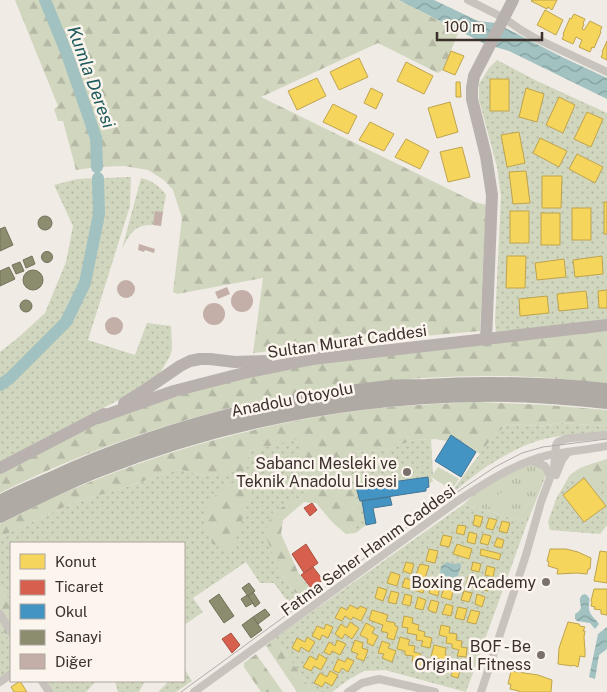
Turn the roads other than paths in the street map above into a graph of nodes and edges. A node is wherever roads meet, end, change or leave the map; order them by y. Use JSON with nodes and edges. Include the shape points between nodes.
{"nodes":[{"id":1,"x":468,"y":0,"type":"edge"},
{"id":2,"x":512,"y":0,"type":"edge"},
{"id":3,"x":502,"y":22,"type":"junction"},
{"id":4,"x":607,"y":72,"type":"edge"},
{"id":5,"x":607,"y":325,"type":"edge"},
{"id":6,"x":486,"y":340,"type":"junction"},
{"id":7,"x":210,"y":359,"type":"junction"},
{"id":8,"x":312,"y":359,"type":"junction"},
{"id":9,"x":186,"y":363,"type":"junction"},
{"id":10,"x":209,"y":382,"type":"junction"},
{"id":11,"x":196,"y":385,"type":"junction"},
{"id":12,"x":607,"y":390,"type":"edge"},
{"id":13,"x":607,"y":402,"type":"edge"},
{"id":14,"x":98,"y":418,"type":"junction"},
{"id":15,"x":607,"y":435,"type":"edge"},
{"id":16,"x":607,"y":446,"type":"edge"},
{"id":17,"x":568,"y":452,"type":"junction"},
{"id":18,"x":556,"y":454,"type":"junction"},
{"id":19,"x":532,"y":461,"type":"junction"},
{"id":20,"x":0,"y":468,"type":"edge"},
{"id":21,"x":550,"y":476,"type":"junction"},
{"id":22,"x":0,"y":502,"type":"edge"},
{"id":23,"x":538,"y":513,"type":"junction"},
{"id":24,"x":0,"y":516,"type":"edge"},
{"id":25,"x":1,"y":617,"type":"edge"},
{"id":26,"x":10,"y":630,"type":"edge"},
{"id":27,"x":194,"y":692,"type":"edge"},
{"id":28,"x":348,"y":692,"type":"edge"},
{"id":29,"x":435,"y":692,"type":"edge"},
{"id":30,"x":481,"y":692,"type":"edge"}],
"edges":[{"from":1,"to":3,"type":"street"},
{"from":2,"to":3,"type":"main road"},
{"from":3,"to":4,"type":"street"},
{"from":3,"to":6,"type":"main road","via":[[474,76],[471,92],[492,196]]},
{"from":5,"to":6,"type":"main road","name":"Sultan Murat Caddesi"},
{"from":6,"to":8,"type":"main road","name":"Sultan Murat Caddesi"},
{"from":7,"to":8,"type":"main road","via":[[252,362]]},
{"from":7,"to":9,"type":"main road"},
{"from":7,"to":10,"type":"main road","via":[[214,373]]},
{"from":8,"to":10,"type":"main road","name":"Sultan Murat Caddesi"},
{"from":9,"to":11,"type":"main road","via":[[184,374]]},
{"from":9,"to":14,"type":"main road"},
{"from":10,"to":11,"type":"main road","name":"Sultan Murat Caddesi"},
{"from":11,"to":14,"type":"main road","name":"Sultan Murat Caddesi"},
{"from":12,"to":22,"type":"highway","name":"Anadolu Otoyolu","via":[[463,383],[390,387],[297,401],[213,420],[133,445],[96,458]]},
{"from":13,"to":24,"type":"highway","name":"Anadolu Otoyolu","via":[[480,395],[402,398],[321,408],[243,425],[132,458],[66,484]]},
{"from":14,"to":20,"type":"main road"},
{"from":15,"to":18,"type":"street","via":[[561,440],[556,445]]},
{"from":16,"to":17,"type":"street","name":"Fatma Seher Hanım Caddesi"},
{"from":17,"to":18,"type":"street","name":"Fatma Seher Hanım Caddesi"},
{"from":17,"to":23,"type":"street"},
{"from":18,"to":19,"type":"street","name":"Fatma Seher Hanım Caddesi"},
{"from":18,"to":21,"type":"street"},
{"from":19,"to":21,"type":"street","via":[[545,466]]},
{"from":19,"to":27,"type":"street","name":"Fatma Seher Hanım Caddesi","via":[[517,466],[456,502]]},
{"from":21,"to":23,"type":"street"},
{"from":23,"to":30,"type":"street"},
{"from":25,"to":26,"type":"street"},
{"from":28,"to":29,"type":"street","via":[[362,683],[379,679]]}]}
